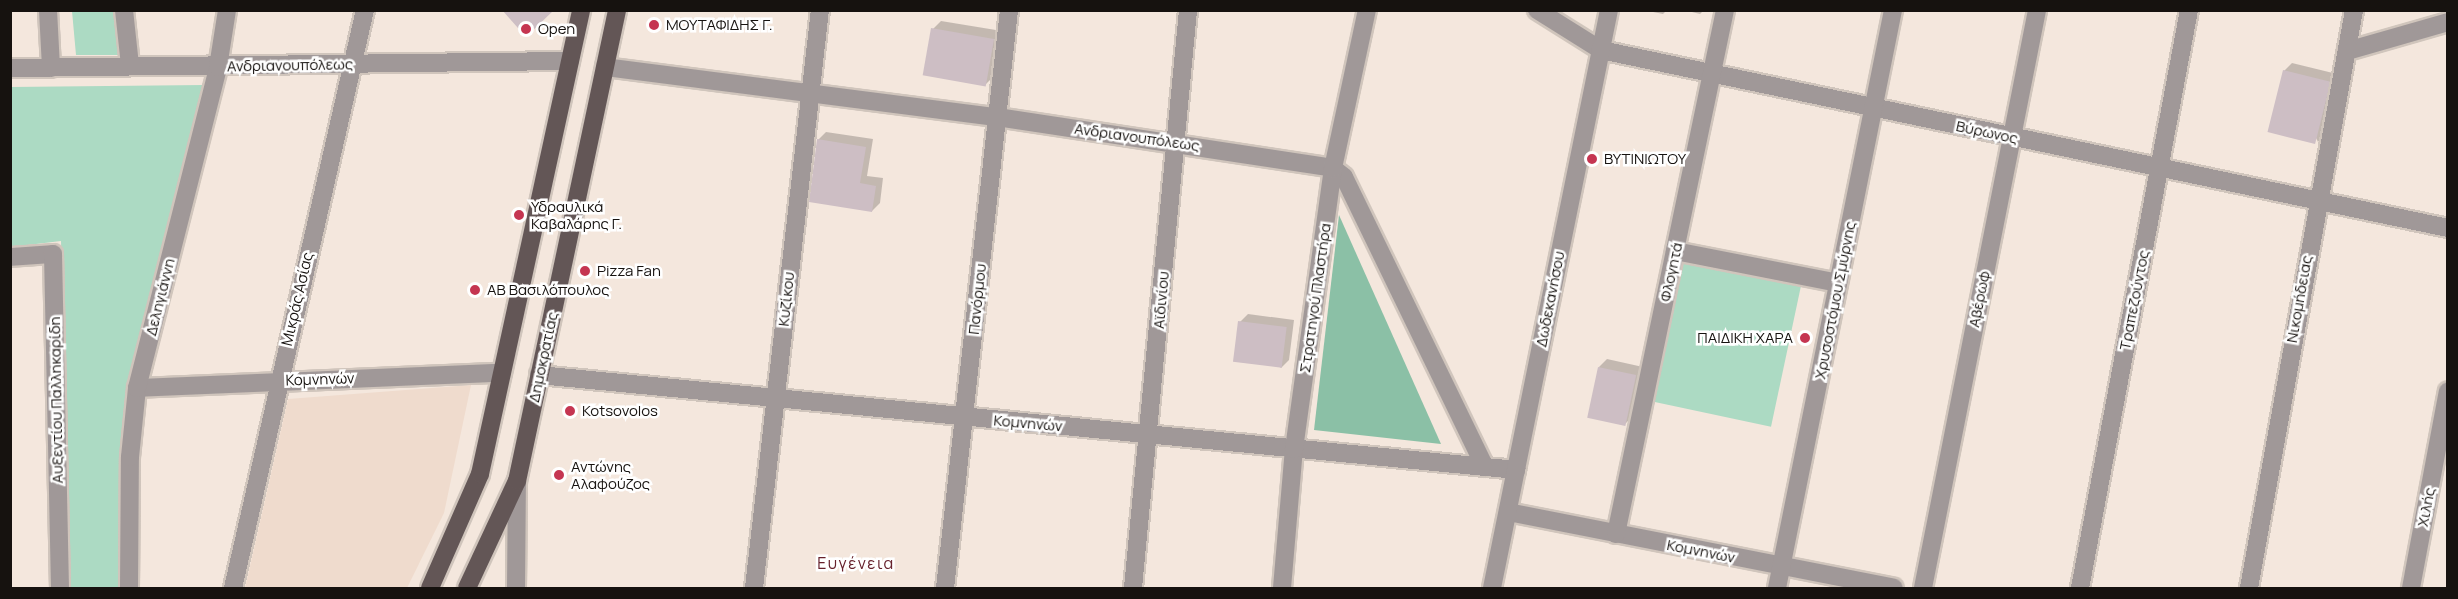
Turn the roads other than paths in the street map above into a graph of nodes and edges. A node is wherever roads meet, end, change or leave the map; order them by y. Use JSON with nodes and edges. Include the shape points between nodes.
{"nodes":[{"id":1,"x":48,"y":10,"type":"edge"},
{"id":2,"x":124,"y":10,"type":"edge"},
{"id":3,"x":227,"y":10,"type":"edge"},
{"id":4,"x":365,"y":10,"type":"edge"},
{"id":5,"x":581,"y":10,"type":"edge"},
{"id":6,"x":617,"y":10,"type":"edge"},
{"id":7,"x":820,"y":10,"type":"edge"},
{"id":8,"x":1009,"y":10,"type":"edge"},
{"id":9,"x":1188,"y":10,"type":"edge"},
{"id":10,"x":1367,"y":10,"type":"edge"},
{"id":11,"x":1537,"y":10,"type":"edge"},
{"id":12,"x":1609,"y":10,"type":"edge"},
{"id":13,"x":1725,"y":10,"type":"edge"},
{"id":14,"x":1893,"y":10,"type":"edge"},
{"id":15,"x":2037,"y":10,"type":"edge"},
{"id":16,"x":2189,"y":10,"type":"edge"},
{"id":17,"x":2354,"y":10,"type":"edge"},
{"id":18,"x":2448,"y":22,"type":"edge"},
{"id":19,"x":1601,"y":50,"type":"junction"},
{"id":20,"x":2347,"y":51,"type":"junction"},
{"id":21,"x":570,"y":61,"type":"junction"},
{"id":22,"x":130,"y":64,"type":"junction"},
{"id":23,"x":351,"y":64,"type":"junction"},
{"id":24,"x":218,"y":66,"type":"junction"},
{"id":25,"x":605,"y":67,"type":"junction"},
{"id":26,"x":10,"y":68,"type":"edge"},
{"id":27,"x":51,"y":68,"type":"junction"},
{"id":28,"x":1712,"y":75,"type":"junction"},
{"id":29,"x":808,"y":93,"type":"junction"},
{"id":30,"x":1873,"y":109,"type":"junction"},
{"id":31,"x":997,"y":117,"type":"junction"},
{"id":32,"x":2011,"y":137,"type":"junction"},
{"id":33,"x":1176,"y":142,"type":"junction"},
{"id":34,"x":2160,"y":167,"type":"junction"},
{"id":35,"x":1333,"y":168,"type":"junction"},
{"id":36,"x":2317,"y":202,"type":"junction"},
{"id":37,"x":2448,"y":228,"type":"edge"},
{"id":38,"x":1676,"y":251,"type":"junction"},
{"id":39,"x":10,"y":257,"type":"edge"},
{"id":40,"x":1838,"y":284,"type":"junction"},
{"id":41,"x":502,"y":373,"type":"junction"},
{"id":42,"x":539,"y":375,"type":"junction"},
{"id":43,"x":278,"y":381,"type":"junction"},
{"id":44,"x":137,"y":388,"type":"junction"},
{"id":45,"x":2448,"y":391,"type":"edge"},
{"id":46,"x":775,"y":398,"type":"junction"},
{"id":47,"x":964,"y":417,"type":"junction"},
{"id":48,"x":1148,"y":434,"type":"junction"},
{"id":49,"x":1294,"y":449,"type":"junction"},
{"id":50,"x":1485,"y":467,"type":"junction"},
{"id":51,"x":1516,"y":470,"type":"junction"},
{"id":52,"x":517,"y":481,"type":"junction"},
{"id":53,"x":1508,"y":512,"type":"junction"},
{"id":54,"x":1616,"y":534,"type":"junction"},
{"id":55,"x":1781,"y":567,"type":"junction"},
{"id":56,"x":60,"y":588,"type":"edge"},
{"id":57,"x":129,"y":588,"type":"edge"},
{"id":58,"x":233,"y":588,"type":"edge"},
{"id":59,"x":430,"y":588,"type":"edge"},
{"id":60,"x":467,"y":588,"type":"edge"},
{"id":61,"x":516,"y":588,"type":"edge"},
{"id":62,"x":754,"y":588,"type":"edge"},
{"id":63,"x":945,"y":588,"type":"edge"},
{"id":64,"x":1133,"y":588,"type":"edge"},
{"id":65,"x":1282,"y":588,"type":"edge"},
{"id":66,"x":1492,"y":588,"type":"edge"},
{"id":67,"x":1777,"y":588,"type":"edge"},
{"id":68,"x":1894,"y":588,"type":"edge"},
{"id":69,"x":1923,"y":588,"type":"edge"},
{"id":70,"x":2080,"y":588,"type":"edge"},
{"id":71,"x":2249,"y":588,"type":"edge"},
{"id":72,"x":2411,"y":588,"type":"edge"}],
"edges":[{"from":1,"to":27,"type":"street"},
{"from":2,"to":22,"type":"street"},
{"from":3,"to":24,"type":"street","name":"Δεληγιάννη"},
{"from":4,"to":23,"type":"street","name":"Μικράς Ασίας"},
{"from":5,"to":21,"type":"main road"},
{"from":6,"to":25,"type":"main road","name":"Δημοκρατίας"},
{"from":7,"to":29,"type":"street","name":"Κυζίκου"},
{"from":8,"to":31,"type":"street","name":"Πανόρμου"},
{"from":9,"to":33,"type":"street","name":"Αϊδινίου"},
{"from":10,"to":35,"type":"street","name":"Στρατηγού Πλαστήρα"},
{"from":11,"to":19,"type":"street","name":"Βύρωνος"},
{"from":12,"to":19,"type":"street","name":"Δωδεκανήσου"},
{"from":13,"to":28,"type":"street","name":"Φλογητά"},
{"from":14,"to":30,"type":"street","name":"Χρυσοστόμου Σμύρνης"},
{"from":15,"to":32,"type":"street","name":"Αβέρωφ"},
{"from":16,"to":34,"type":"street","name":"Τραπεζούντος"},
{"from":17,"to":20,"type":"street","name":"Νικομήδειας"},
{"from":18,"to":20,"type":"street"},
{"from":19,"to":28,"type":"street","name":"Βύρωνος"},
{"from":19,"to":51,"type":"street","name":"Δωδεκανήσου"},
{"from":20,"to":36,"type":"street","name":"Νικομήδειας"},
{"from":21,"to":23,"type":"street","name":"Ανδριανουπόλεως"},
{"from":21,"to":41,"type":"main road"},
{"from":22,"to":24,"type":"street","name":"Ανδριανουπόλεως"},
{"from":22,"to":27,"type":"street","name":"Ανδριανουπόλεως"},
{"from":23,"to":24,"type":"street","name":"Ανδριανουπόλεως"},
{"from":23,"to":43,"type":"street","name":"Μικράς Ασίας"},
{"from":24,"to":44,"type":"street","name":"Δεληγιάννη"},
{"from":25,"to":29,"type":"street","name":"Ανδριανουπόλεως"},
{"from":25,"to":42,"type":"main road","name":"Δημοκρατίας"},
{"from":26,"to":27,"type":"street","name":"Ανδριανουπόλεως"},
{"from":28,"to":30,"type":"street","name":"Βύρωνος"},
{"from":28,"to":38,"type":"street","name":"Φλογητά"},
{"from":29,"to":31,"type":"street","name":"Ανδριανουπόλεως"},
{"from":29,"to":46,"type":"street","name":"Κυζίκου"},
{"from":30,"to":32,"type":"street","name":"Βύρωνος"},
{"from":30,"to":40,"type":"street","name":"Χρυσοστόμου Σμύρνης"},
{"from":31,"to":33,"type":"street","name":"Ανδριανουπόλεως"},
{"from":31,"to":47,"type":"street","name":"Πανόρμου"},
{"from":32,"to":34,"type":"street","name":"Βύρωνος"},
{"from":32,"to":69,"type":"street","name":"Αβέρωφ"},
{"from":33,"to":35,"type":"street","name":"Ανδριανουπόλεως"},
{"from":33,"to":48,"type":"street","name":"Αϊδινίου"},
{"from":34,"to":36,"type":"street","name":"Βύρωνος"},
{"from":34,"to":70,"type":"street","name":"Τραπεζούντος"},
{"from":35,"to":49,"type":"street","name":"Στρατηγού Πλαστήρα"},
{"from":35,"to":50,"type":"street","via":[[1344,177]]},
{"from":36,"to":37,"type":"street","name":"Βύρωνος"},
{"from":36,"to":71,"type":"street","name":"Νικομήδειας"},
{"from":38,"to":40,"type":"street"},
{"from":38,"to":54,"type":"street","name":"Φλογητά"},
{"from":39,"to":56,"type":"street","name":"Αυξεντίου Παλληκαρίδη","via":[[53,254]]},
{"from":40,"to":55,"type":"street","name":"Χρυσοστόμου Σμύρνης"},
{"from":41,"to":43,"type":"street","name":"Κομνηνών"},
{"from":41,"to":59,"type":"main road","via":[[480,474]]},
{"from":42,"to":46,"type":"street","name":"Κομνηνών"},
{"from":42,"to":52,"type":"main road","name":"Δημοκρατίας"},
{"from":43,"to":44,"type":"street","name":"Κομνηνών"},
{"from":43,"to":58,"type":"street","name":"Μικράς Ασίας"},
{"from":44,"to":57,"type":"street","name":"Δεληγιάννη","via":[[129,466]]},
{"from":45,"to":72,"type":"street","name":"Χιλής"},
{"from":46,"to":47,"type":"street","name":"Κομνηνών"},
{"from":46,"to":62,"type":"street","name":"Κυζίκου"},
{"from":47,"to":48,"type":"street","name":"Κομνηνών"},
{"from":47,"to":63,"type":"street","name":"Πανόρμου"},
{"from":48,"to":49,"type":"street","name":"Κομνηνών"},
{"from":48,"to":64,"type":"street","name":"Αϊδινίου"},
{"from":49,"to":50,"type":"street","name":"Κομνηνών"},
{"from":49,"to":65,"type":"street","name":"Στρατηγού Πλαστήρα"},
{"from":50,"to":51,"type":"street","name":"Κομνηνών"},
{"from":51,"to":53,"type":"street","name":"Δωδεκανήσου"},
{"from":52,"to":60,"type":"main road","name":"Δημοκρατίας"},
{"from":52,"to":61,"type":"street"},
{"from":53,"to":54,"type":"street","name":"Κομνηνών"},
{"from":53,"to":66,"type":"street","name":"Δωδεκανήσου"},
{"from":54,"to":55,"type":"street","name":"Κομνηνών"},
{"from":55,"to":67,"type":"street","name":"Χρυσοστόμου Σμύρνης"},
{"from":55,"to":68,"type":"street","name":"Κομνηνών"}]}
